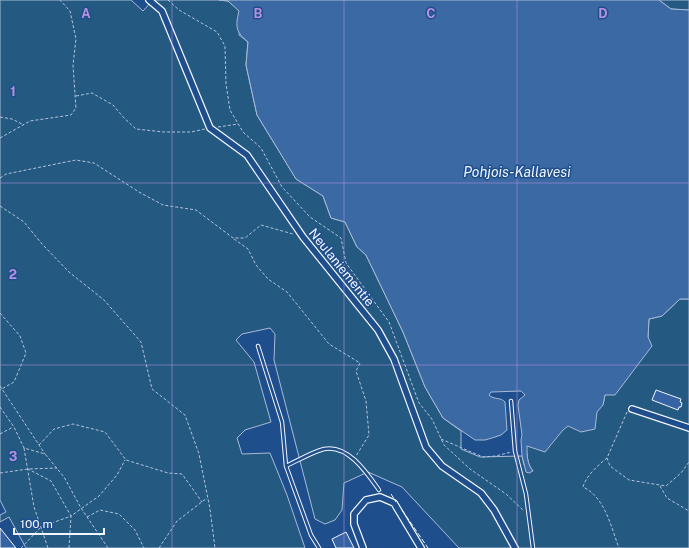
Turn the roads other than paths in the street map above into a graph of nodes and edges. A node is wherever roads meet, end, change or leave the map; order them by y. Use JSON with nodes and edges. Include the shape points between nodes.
{"nodes":[{"id":1,"x":149,"y":0,"type":"edge"},
{"id":2,"x":258,"y":346,"type":"dead end"},
{"id":3,"x":512,"y":401,"type":"dead end"},
{"id":4,"x":632,"y":409,"type":"road end"},
{"id":5,"x":689,"y":428,"type":"edge"},
{"id":6,"x":286,"y":466,"type":"junction"},
{"id":7,"x":379,"y":490,"type":"dead end"},
{"id":8,"x":319,"y":548,"type":"edge"},
{"id":9,"x":363,"y":548,"type":"edge"},
{"id":10,"x":421,"y":548,"type":"edge"},
{"id":11,"x":515,"y":548,"type":"edge"},
{"id":12,"x":533,"y":548,"type":"edge"}],
"edges":[{"from":1,"to":11,"type":"street","name":"Neulaniementie","via":[[162,11],[210,128],[246,155],[303,236],[378,330],[394,359],[426,447],[442,466],[481,493],[494,510]]},
{"from":2,"to":6,"type":"lane","via":[[282,422]]},
{"from":3,"to":12,"type":"lane","via":[[516,451],[526,494]]},
{"from":4,"to":5,"type":"street"},
{"from":6,"to":7,"type":"lane","via":[[324,449],[336,450],[354,460]]},
{"from":6,"to":8,"type":"lane","via":[[311,535]]},
{"from":9,"to":10,"type":"street","via":[[354,524],[354,514],[366,500],[380,497],[394,503]]}]}
